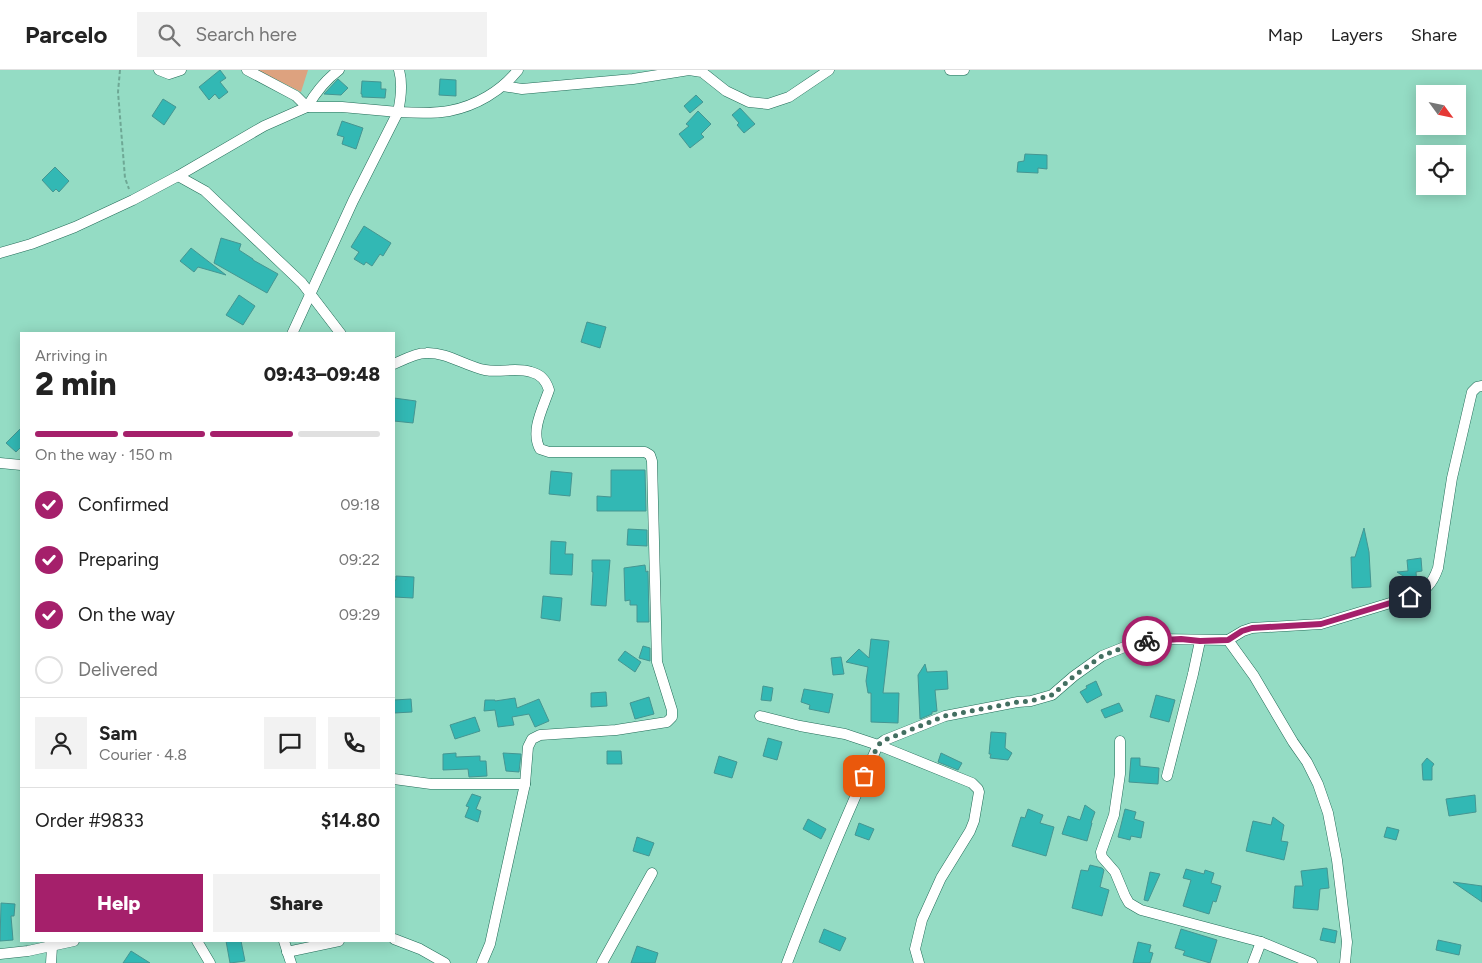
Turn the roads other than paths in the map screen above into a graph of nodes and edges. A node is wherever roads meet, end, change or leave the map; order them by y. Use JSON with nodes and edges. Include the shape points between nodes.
{"nodes":[{"id":1,"x":159,"y":70,"type":"edge"},
{"id":2,"x":182,"y":70,"type":"edge"},
{"id":3,"x":247,"y":70,"type":"edge"},
{"id":4,"x":339,"y":70,"type":"edge"},
{"id":5,"x":399,"y":70,"type":"edge"},
{"id":6,"x":518,"y":70,"type":"edge"},
{"id":7,"x":829,"y":70,"type":"edge"},
{"id":8,"x":950,"y":70,"type":"edge"},
{"id":9,"x":964,"y":70,"type":"edge"},
{"id":10,"x":502,"y":86,"type":"junction"},
{"id":11,"x":307,"y":107,"type":"junction"},
{"id":12,"x":398,"y":112,"type":"junction"},
{"id":13,"x":178,"y":176,"type":"junction"},
{"id":14,"x":0,"y":253,"type":"edge"},
{"id":15,"x":310,"y":294,"type":"junction"},
{"id":16,"x":293,"y":332,"type":"edge"},
{"id":17,"x":339,"y":332,"type":"edge"},
{"id":18,"x":395,"y":364,"type":"edge"},
{"id":19,"x":1482,"y":386,"type":"edge"},
{"id":20,"x":0,"y":463,"type":"edge"},
{"id":21,"x":20,"y":465,"type":"edge"},
{"id":22,"x":1228,"y":640,"type":"junction"},
{"id":23,"x":1200,"y":641,"type":"junction"},
{"id":24,"x":760,"y":716,"type":"dead end"},
{"id":25,"x":1120,"y":741,"type":"dead end"},
{"id":26,"x":878,"y":745,"type":"junction"},
{"id":27,"x":1167,"y":776,"type":"dead end"},
{"id":28,"x":395,"y":779,"type":"edge"},
{"id":29,"x":525,"y":784,"type":"junction"},
{"id":30,"x":652,"y":873,"type":"dead end"},
{"id":31,"x":395,"y":939,"type":"edge"},
{"id":32,"x":70,"y":942,"type":"edge"},
{"id":33,"x":198,"y":942,"type":"edge"},
{"id":34,"x":284,"y":942,"type":"edge"},
{"id":35,"x":334,"y":942,"type":"edge"},
{"id":36,"x":1261,"y":942,"type":"junction"},
{"id":37,"x":52,"y":947,"type":"junction"},
{"id":38,"x":287,"y":952,"type":"junction"},
{"id":39,"x":0,"y":954,"type":"edge"},
{"id":40,"x":52,"y":963,"type":"edge"},
{"id":41,"x":210,"y":963,"type":"edge"},
{"id":42,"x":291,"y":963,"type":"edge"},
{"id":43,"x":445,"y":963,"type":"edge"},
{"id":44,"x":482,"y":963,"type":"edge"},
{"id":45,"x":602,"y":963,"type":"edge"},
{"id":46,"x":787,"y":963,"type":"edge"},
{"id":47,"x":919,"y":963,"type":"edge"},
{"id":48,"x":1253,"y":963,"type":"edge"},
{"id":49,"x":1312,"y":963,"type":"edge"},
{"id":50,"x":1345,"y":963,"type":"edge"}],
"edges":[{"from":1,"to":2,"type":"street","via":[[169,74]]},
{"from":3,"to":11,"type":"street","via":[[296,96]]},
{"from":4,"to":11,"type":"street","via":[[316,92]]},
{"from":5,"to":12,"type":"street","via":[[401,99]]},
{"from":6,"to":10,"type":"street"},
{"from":7,"to":10,"type":"street","via":[[789,97],[768,104],[749,102],[726,91],[702,72],[690,70],[633,79],[522,89]]},
{"from":8,"to":9,"type":"street"},
{"from":10,"to":12,"type":"street","via":[[474,104],[449,111]]},
{"from":11,"to":12,"type":"street"},
{"from":11,"to":13,"type":"street","via":[[264,126]]},
{"from":12,"to":15,"type":"street"},
{"from":13,"to":14,"type":"street","via":[[75,227]]},
{"from":13,"to":15,"type":"street","via":[[205,191],[221,205]]},
{"from":15,"to":16,"type":"street"},
{"from":15,"to":17,"type":"street"},
{"from":18,"to":29,"type":"street","via":[[424,352],[438,353],[485,370],[531,372],[541,376],[549,390],[536,431],[540,449],[549,452],[645,452],[650,455],[657,662],[672,717],[667,722],[532,739],[528,746]]},
{"from":19,"to":22,"type":"street","via":[[1472,392],[1452,478],[1434,581],[1410,597],[1321,624],[1252,628]]},
{"from":20,"to":21,"type":"street"},
{"from":22,"to":23,"type":"street"},
{"from":22,"to":50,"type":"street","via":[[1254,676],[1318,784],[1328,813],[1337,860],[1347,942]]},
{"from":23,"to":26,"type":"street","via":[[1155,639],[1137,642],[1096,660],[1052,695],[945,716]]},
{"from":23,"to":27,"type":"street"},
{"from":24,"to":26,"type":"street","via":[[845,734]]},
{"from":25,"to":36,"type":"street","via":[[1120,774],[1114,815],[1101,852],[1115,872],[1124,896],[1142,910]]},
{"from":26,"to":46,"type":"street"},
{"from":26,"to":47,"type":"street","via":[[972,783],[979,792],[970,831],[941,878],[922,920],[915,949]]},
{"from":28,"to":29,"type":"street","via":[[431,784]]},
{"from":29,"to":44,"type":"street","via":[[490,944]]},
{"from":30,"to":45,"type":"street"},
{"from":31,"to":43,"type":"street"},
{"from":32,"to":37,"type":"street"},
{"from":33,"to":41,"type":"street"},
{"from":34,"to":38,"type":"street"},
{"from":35,"to":38,"type":"street"},
{"from":36,"to":48,"type":"street"},
{"from":36,"to":49,"type":"street"},
{"from":37,"to":39,"type":"street"},
{"from":37,"to":40,"type":"street"},
{"from":38,"to":42,"type":"street"}]}
